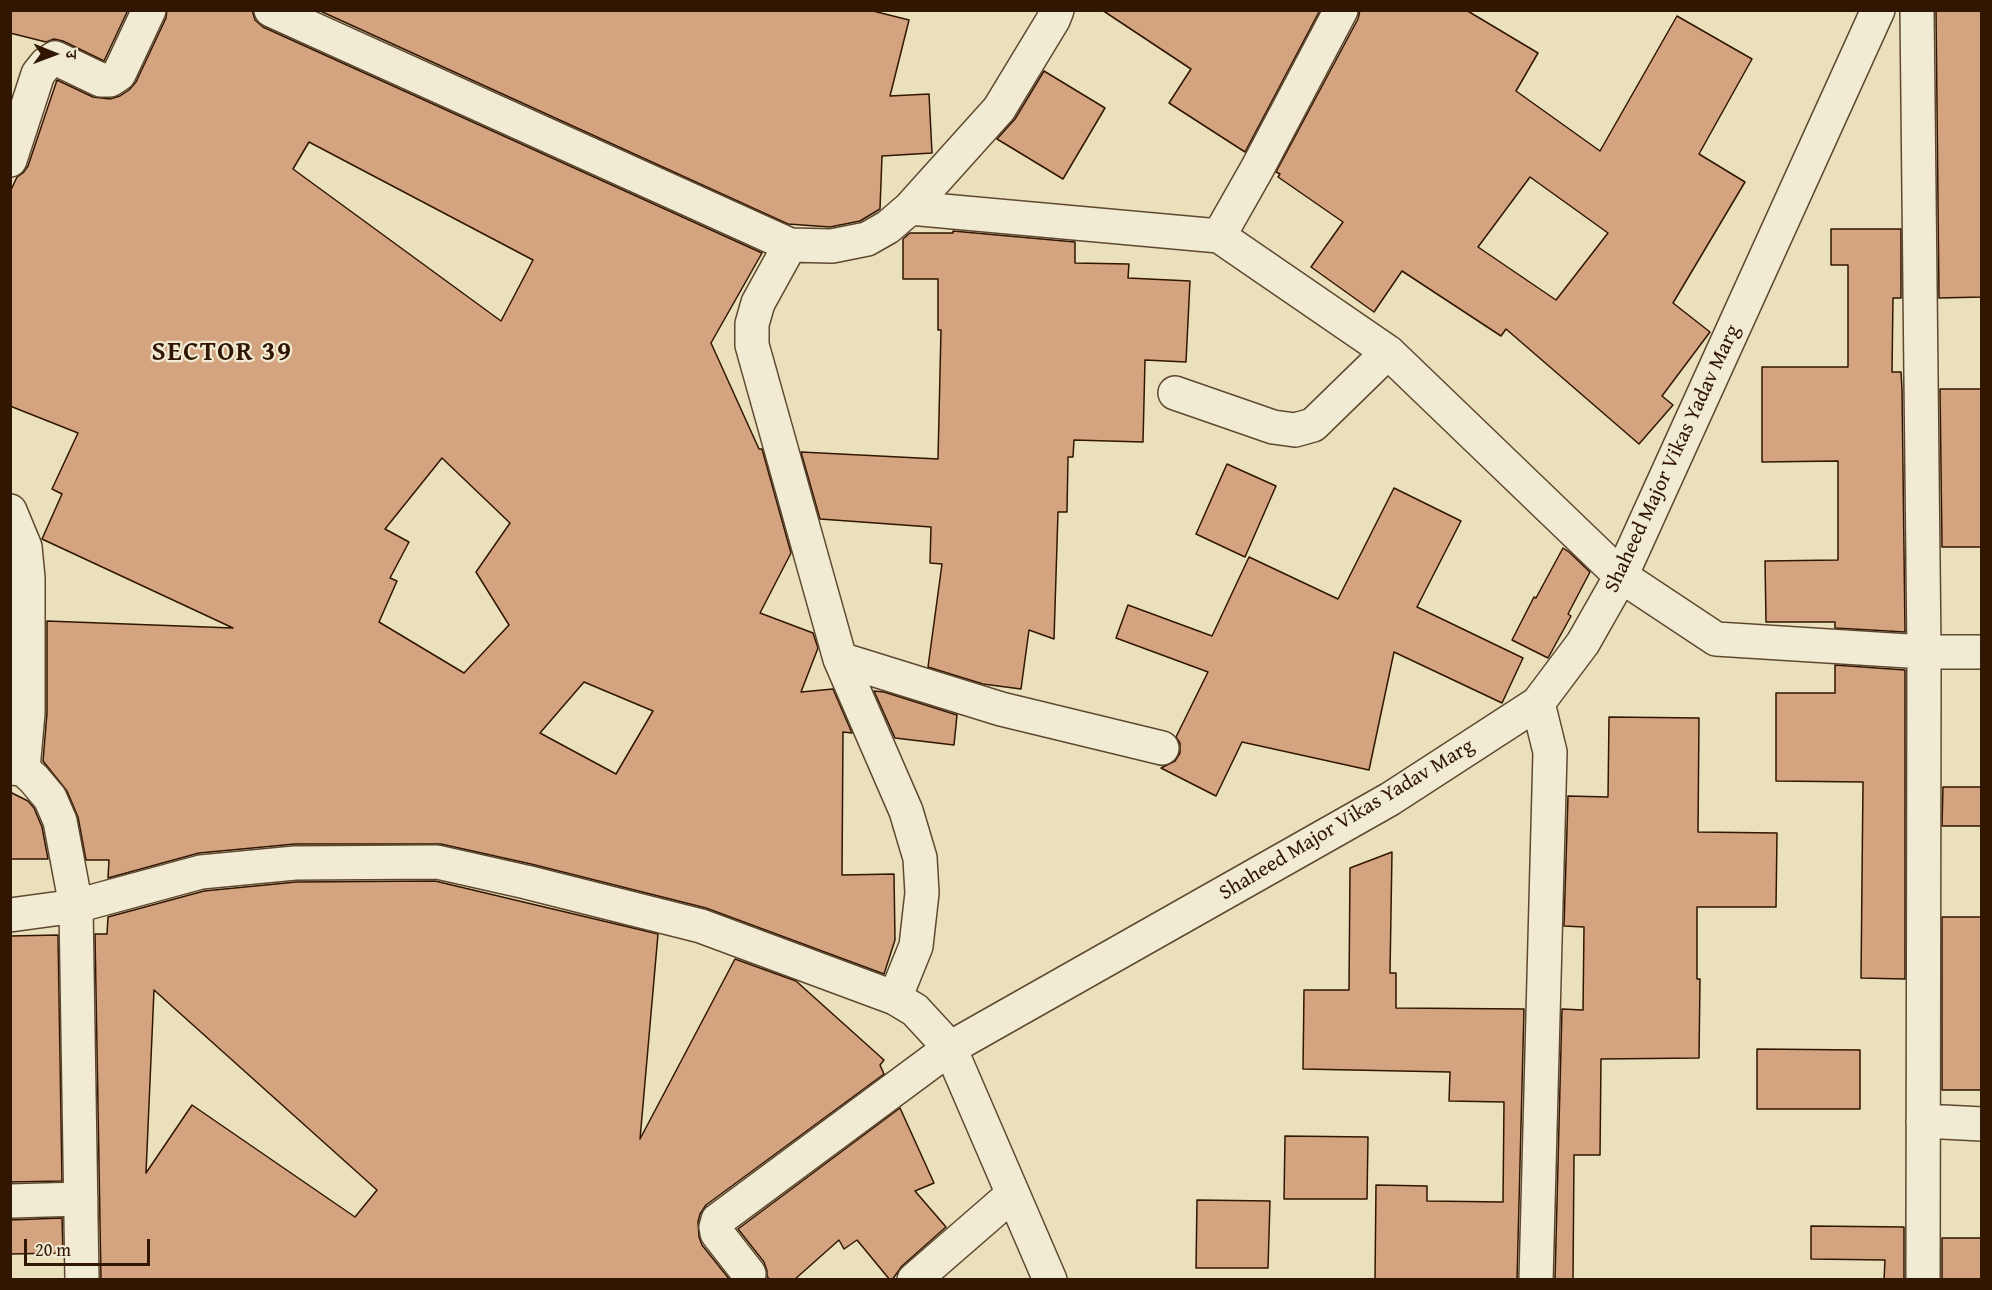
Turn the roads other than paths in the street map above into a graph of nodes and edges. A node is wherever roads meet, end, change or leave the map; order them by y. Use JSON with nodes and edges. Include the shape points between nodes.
{"nodes":[{"id":1,"x":149,"y":10,"type":"edge"},
{"id":2,"x":1057,"y":10,"type":"edge"},
{"id":3,"x":1341,"y":10,"type":"edge"},
{"id":4,"x":1878,"y":10,"type":"edge"},
{"id":5,"x":1917,"y":10,"type":"edge"},
{"id":6,"x":272,"y":11,"type":"edge"},
{"id":7,"x":10,"y":160,"type":"edge"},
{"id":8,"x":910,"y":208,"type":"junction"},
{"id":9,"x":1219,"y":236,"type":"junction"},
{"id":10,"x":790,"y":245,"type":"junction"},
{"id":11,"x":1388,"y":352,"type":"junction"},
{"id":12,"x":1175,"y":393,"type":"dead end"},
{"id":13,"x":10,"y":511,"type":"edge"},
{"id":14,"x":1621,"y":576,"type":"junction"},
{"id":15,"x":1924,"y":652,"type":"junction"},
{"id":16,"x":1982,"y":652,"type":"edge"},
{"id":17,"x":840,"y":659,"type":"junction"},
{"id":18,"x":1538,"y":703,"type":"junction"},
{"id":19,"x":1162,"y":748,"type":"dead end"},
{"id":20,"x":16,"y":769,"type":"edge"},
{"id":21,"x":76,"y":906,"type":"junction"},
{"id":22,"x":10,"y":915,"type":"edge"},
{"id":23,"x":895,"y":998,"type":"junction"},
{"id":24,"x":951,"y":1048,"type":"junction"},
{"id":25,"x":1923,"y":1121,"type":"junction"},
{"id":26,"x":1982,"y":1124,"type":"edge"},
{"id":27,"x":1013,"y":1194,"type":"junction"},
{"id":28,"x":81,"y":1199,"type":"junction"},
{"id":29,"x":10,"y":1200,"type":"edge"},
{"id":30,"x":749,"y":1274,"type":"dead end"},
{"id":31,"x":82,"y":1280,"type":"edge"},
{"id":32,"x":914,"y":1280,"type":"edge"},
{"id":33,"x":1050,"y":1280,"type":"edge"},
{"id":34,"x":1536,"y":1280,"type":"edge"},
{"id":35,"x":1923,"y":1280,"type":"edge"}],
"edges":[{"from":1,"to":7,"type":"street","via":[[119,74],[110,80],[101,80],[55,58],[46,64],[38,74]]},
{"from":2,"to":8,"type":"street","via":[[999,109]]},
{"from":3,"to":9,"type":"street"},
{"from":4,"to":14,"type":"street","name":"Shaheed Major Vikas Yadav Marg"},
{"from":5,"to":15,"type":"street"},
{"from":6,"to":10,"type":"street"},
{"from":8,"to":9,"type":"street"},
{"from":8,"to":10,"type":"street","via":[[867,239],[832,246]]},
{"from":9,"to":11,"type":"street"},
{"from":10,"to":17,"type":"street","via":[[758,303],[752,345]]},
{"from":11,"to":12,"type":"street","via":[[1313,425],[1295,430],[1273,427]]},
{"from":11,"to":14,"type":"street"},
{"from":13,"to":20,"type":"street","via":[[25,547],[28,578],[28,714]]},
{"from":14,"to":15,"type":"street","via":[[1716,639]]},
{"from":14,"to":18,"type":"street","name":"Shaheed Major Vikas Yadav Marg","via":[[1583,643]]},
{"from":15,"to":16,"type":"street"},
{"from":15,"to":25,"type":"street"},
{"from":17,"to":19,"type":"street","via":[[1001,709]]},
{"from":17,"to":23,"type":"street","via":[[906,811],[920,858],[922,893],[916,946]]},
{"from":18,"to":24,"type":"street","name":"Shaheed Major Vikas Yadav Marg","via":[[1390,799]]},
{"from":18,"to":34,"type":"street","via":[[1550,752]]},
{"from":20,"to":21,"type":"street","via":[[34,779],[50,798],[60,821]]},
{"from":21,"to":22,"type":"street"},
{"from":21,"to":23,"type":"street","via":[[201,872],[295,863],[437,862],[701,926]]},
{"from":21,"to":28,"type":"street"},
{"from":23,"to":24,"type":"street","via":[[915,1010]]},
{"from":24,"to":27,"type":"street"},
{"from":24,"to":30,"type":"street","name":"Shaheed Major Vikas Yadav Marg","via":[[718,1220],[717,1233]]},
{"from":25,"to":26,"type":"street"},
{"from":25,"to":35,"type":"street"},
{"from":27,"to":32,"type":"street"},
{"from":27,"to":33,"type":"street"},
{"from":28,"to":29,"type":"street"},
{"from":28,"to":31,"type":"street"}]}
